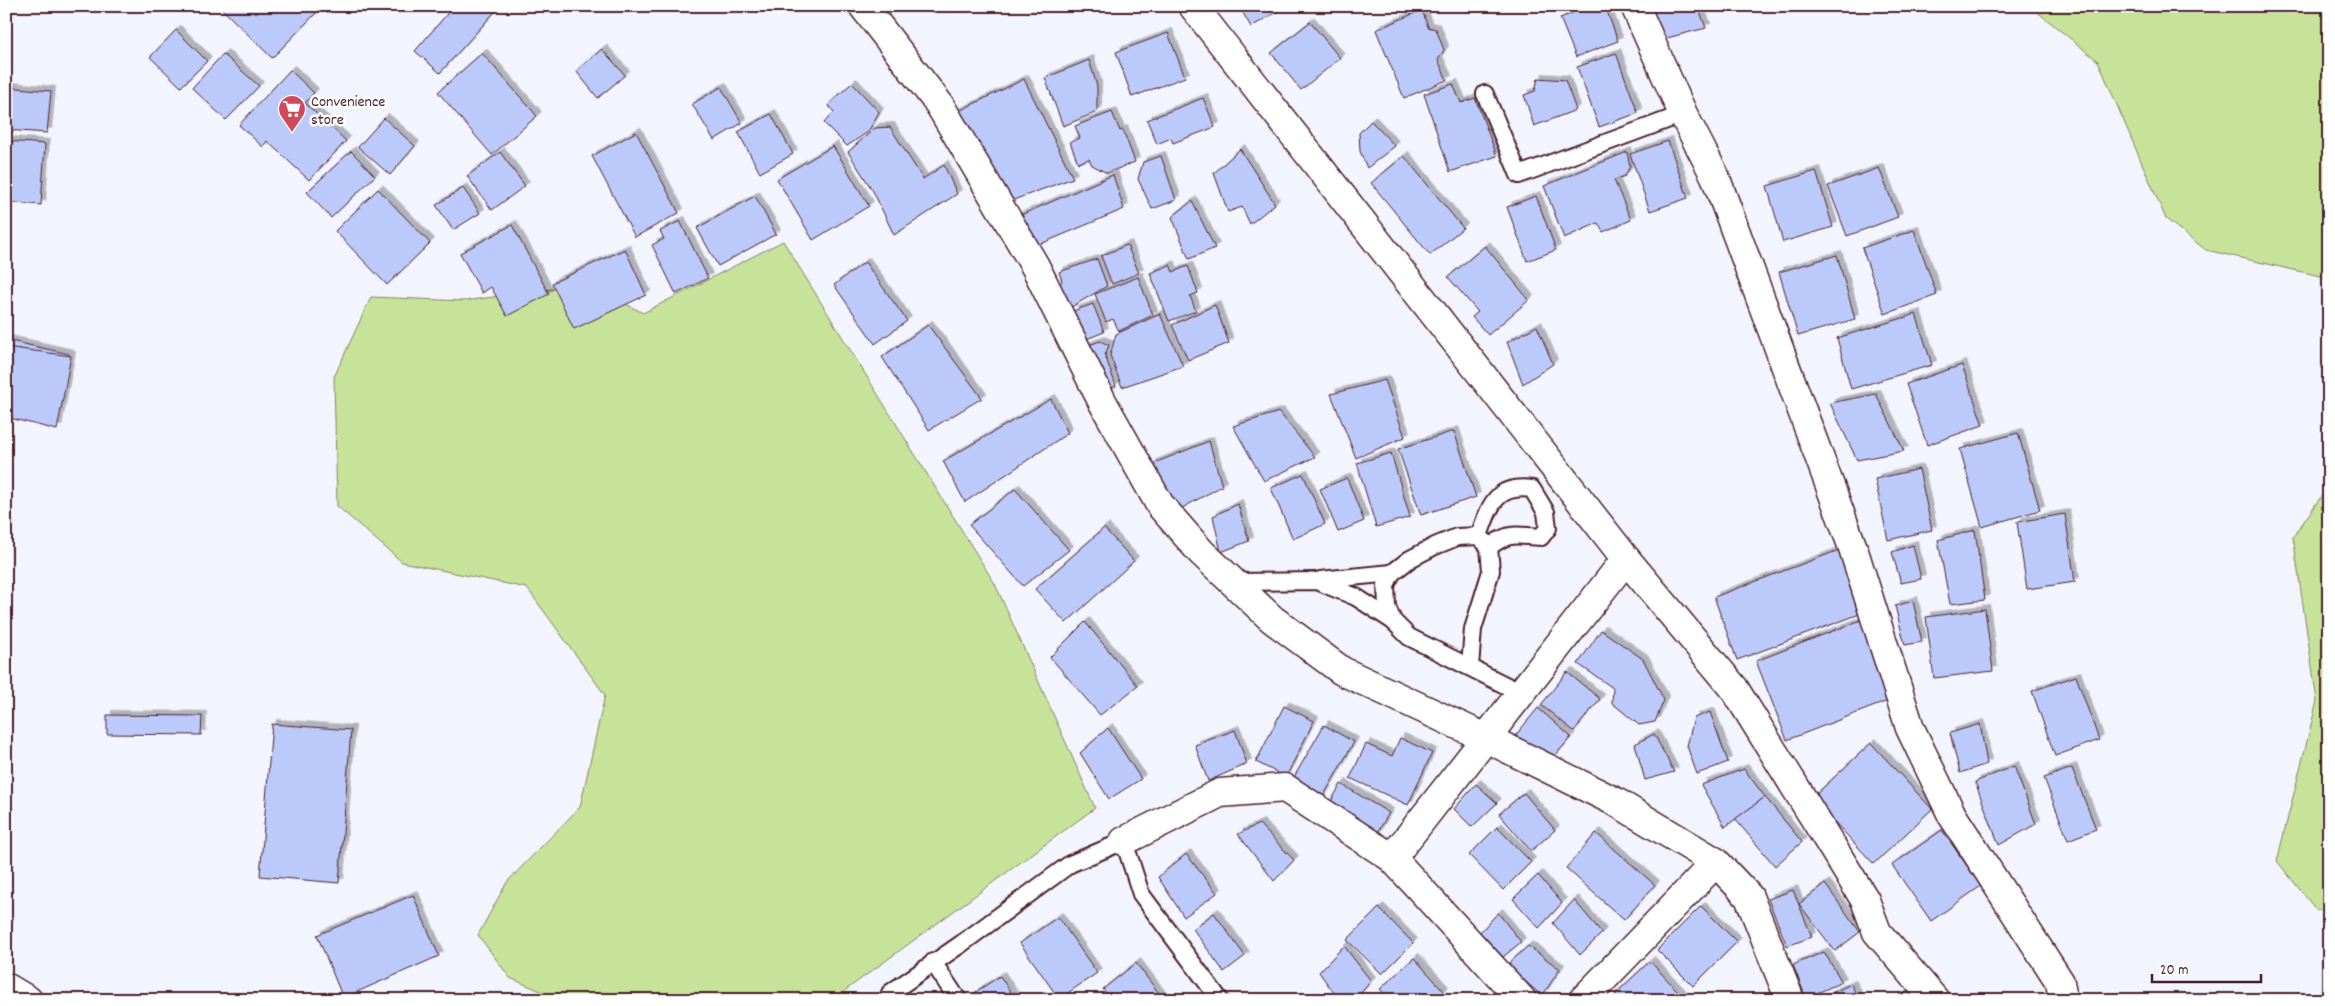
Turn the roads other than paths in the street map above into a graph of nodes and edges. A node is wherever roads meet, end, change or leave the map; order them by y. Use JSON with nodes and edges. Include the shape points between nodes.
{"nodes":[{"id":1,"x":864,"y":6,"type":"edge"},
{"id":2,"x":1193,"y":6,"type":"edge"},
{"id":3,"x":1635,"y":6,"type":"edge"},
{"id":4,"x":1485,"y":94,"type":"dead end"},
{"id":5,"x":1683,"y":114,"type":"junction"},
{"id":6,"x":1626,"y":560,"type":"junction"},
{"id":7,"x":1392,"y":573,"type":"junction"},
{"id":8,"x":1316,"y":581,"type":"junction"},
{"id":9,"x":1233,"y":582,"type":"junction"},
{"id":10,"x":1393,"y":621,"type":"junction"},
{"id":11,"x":1470,"y":667,"type":"junction"},
{"id":12,"x":1521,"y":693,"type":"junction"},
{"id":13,"x":1486,"y":738,"type":"junction"},
{"id":14,"x":1124,"y":841,"type":"junction"},
{"id":15,"x":1392,"y":858,"type":"junction"},
{"id":16,"x":1716,"y":862,"type":"junction"},
{"id":17,"x":933,"y":962,"type":"junction"},
{"id":18,"x":6,"y":987,"type":"edge"},
{"id":19,"x":28,"y":1000,"type":"edge"},
{"id":20,"x":888,"y":1000,"type":"edge"},
{"id":21,"x":958,"y":1000,"type":"edge"},
{"id":22,"x":1220,"y":1000,"type":"edge"},
{"id":23,"x":1522,"y":1000,"type":"edge"},
{"id":24,"x":1583,"y":1000,"type":"edge"},
{"id":25,"x":1790,"y":1000,"type":"edge"},
{"id":26,"x":1935,"y":1000,"type":"edge"},
{"id":27,"x":2063,"y":1000,"type":"edge"}],
"edges":[{"from":1,"to":9,"type":"street","via":[[939,104],[1035,266],[1102,401],[1160,505],[1201,552]]},
{"from":2,"to":6,"type":"street"},
{"from":3,"to":5,"type":"street"},
{"from":4,"to":5,"type":"lane","via":[[1519,175]]},
{"from":5,"to":27,"type":"street","via":[[1715,176],[1846,530],[1910,728],[1952,815],[2060,982]]},
{"from":6,"to":12,"type":"street"},
{"from":6,"to":26,"type":"street","via":[[1734,688],[1865,900],[1877,932]]},
{"from":7,"to":8,"type":"lane"},
{"from":7,"to":10,"type":"lane","via":[[1386,585],[1387,607]]},
{"from":7,"to":11,"type":"lane","via":[[1410,559],[1457,537],[1484,542],[1491,571],[1473,629]]},
{"from":8,"to":9,"type":"lane"},
{"from":8,"to":10,"type":"lane","via":[[1356,597]]},
{"from":9,"to":13,"type":"street","via":[[1272,619],[1342,672]]},
{"from":10,"to":11,"type":"lane","via":[[1409,637]]},
{"from":11,"to":12,"type":"lane"},
{"from":12,"to":13,"type":"street"},
{"from":13,"to":15,"type":"street"},
{"from":13,"to":16,"type":"street","via":[[1616,802]]},
{"from":14,"to":15,"type":"street","via":[[1220,794],[1285,788]]},
{"from":14,"to":17,"type":"lane","via":[[1070,864]]},
{"from":14,"to":22,"type":"lane","via":[[1142,894]]},
{"from":15,"to":23,"type":"street"},
{"from":16,"to":24,"type":"street"},
{"from":16,"to":25,"type":"street","via":[[1750,897]]},
{"from":17,"to":20,"type":"lane","via":[[890,993]]},
{"from":17,"to":21,"type":"lane"},
{"from":18,"to":19,"type":"street"}]}
